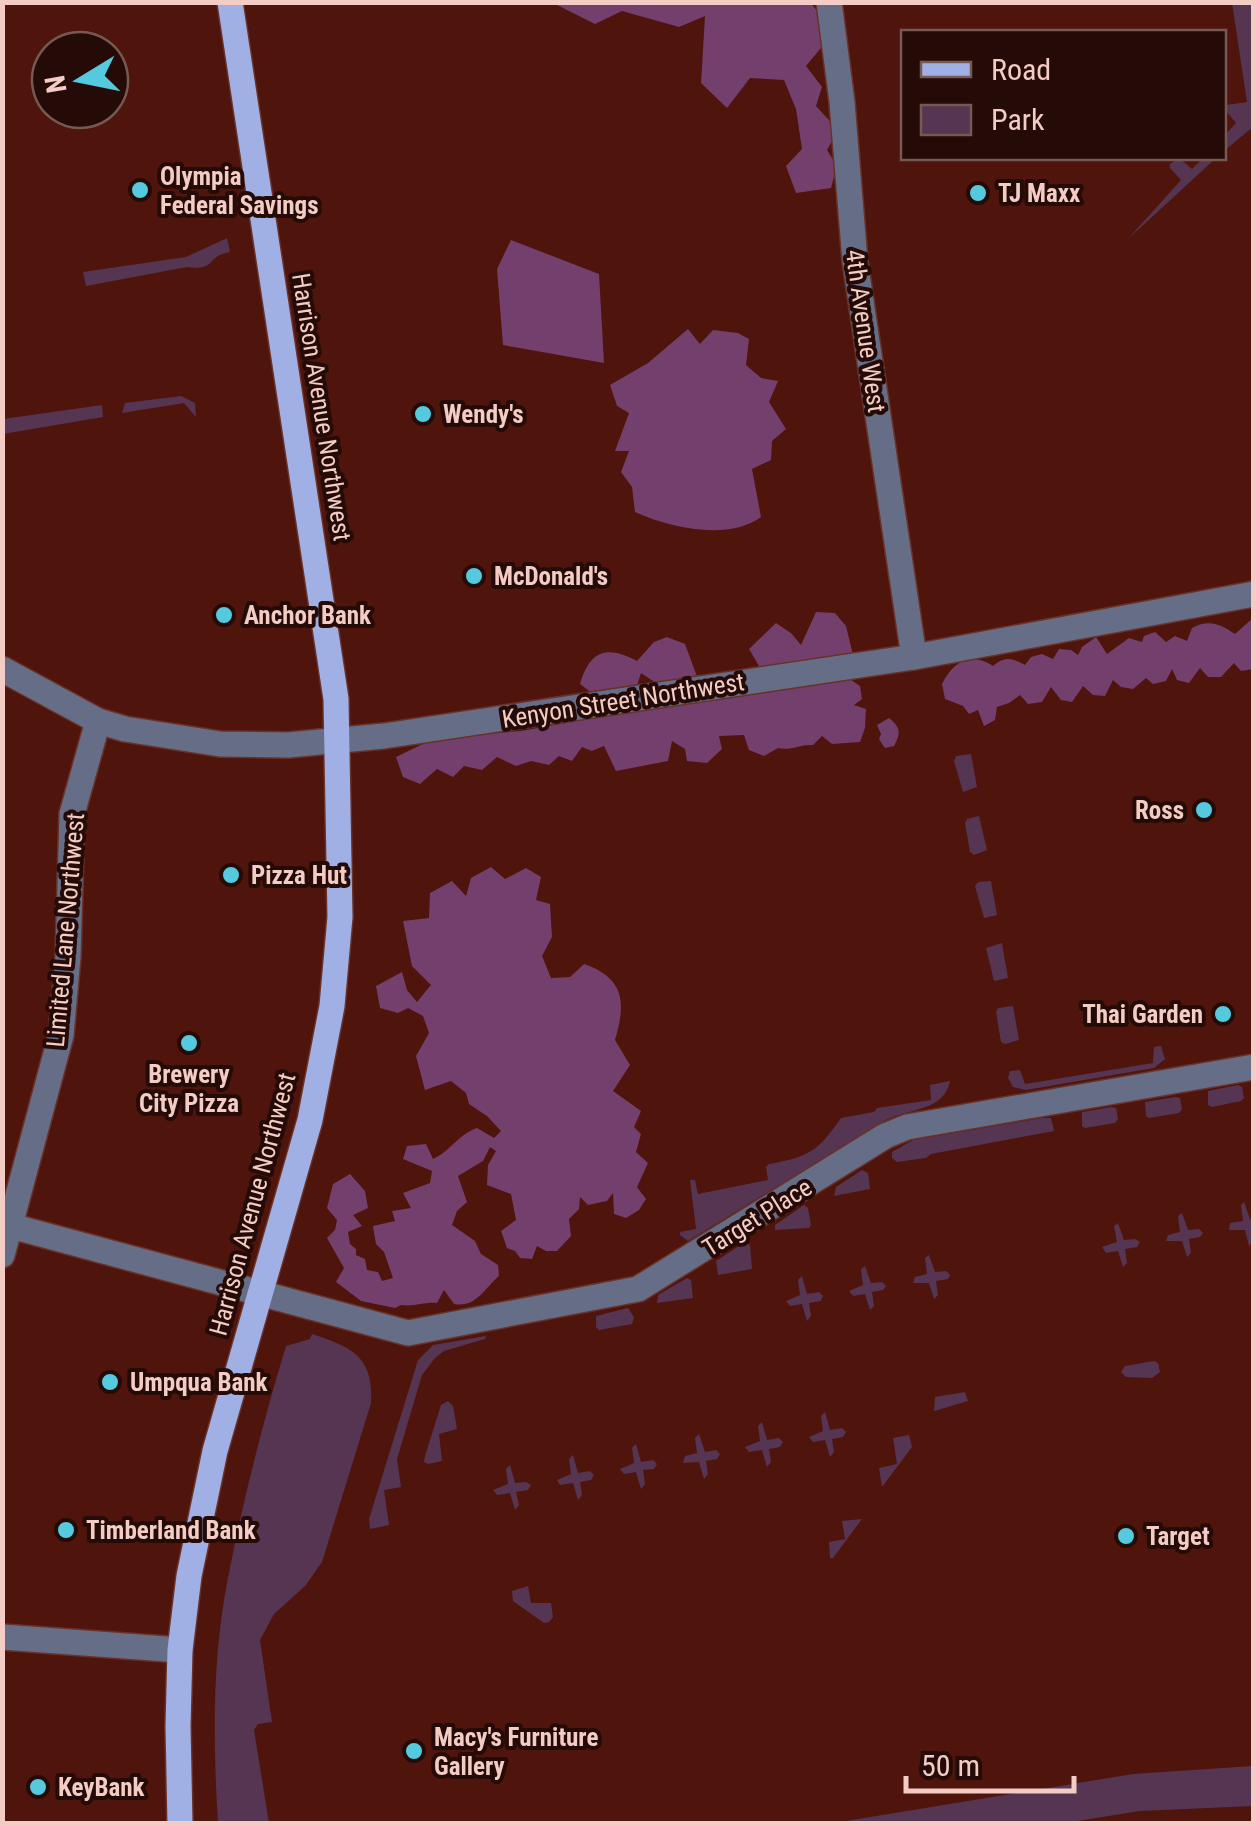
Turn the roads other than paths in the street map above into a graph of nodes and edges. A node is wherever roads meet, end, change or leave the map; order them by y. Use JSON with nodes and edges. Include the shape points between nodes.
{"nodes":[{"id":1,"x":230,"y":2,"type":"edge"},
{"id":2,"x":828,"y":2,"type":"edge"},
{"id":3,"x":1254,"y":594,"type":"edge"},
{"id":4,"x":914,"y":658,"type":"junction"},
{"id":5,"x":2,"y":669,"type":"edge"},
{"id":6,"x":98,"y":721,"type":"junction"},
{"id":7,"x":337,"y":740,"type":"junction"},
{"id":8,"x":1254,"y":1067,"type":"edge"},
{"id":9,"x":11,"y":1226,"type":"junction"},
{"id":10,"x":2,"y":1255,"type":"edge"},
{"id":11,"x":260,"y":1294,"type":"junction"},
{"id":12,"x":2,"y":1637,"type":"edge"},
{"id":13,"x":180,"y":1650,"type":"junction"},
{"id":14,"x":180,"y":1824,"type":"edge"}],
"edges":[{"from":1,"to":7,"type":"main road","name":"Harrison Avenue Northwest"},
{"from":2,"to":4,"type":"street","name":"4th Avenue West","via":[[855,261]]},
{"from":3,"to":4,"type":"street","name":"Kenyon Street Northwest"},
{"from":4,"to":7,"type":"street","name":"Kenyon Street Northwest"},
{"from":5,"to":6,"type":"street","name":"Kenyon Street Northwest"},
{"from":6,"to":7,"type":"street","name":"Kenyon Street Northwest","via":[[220,744]]},
{"from":6,"to":9,"type":"street","name":"Limited Lane Northwest","via":[[72,814],[60,1035]]},
{"from":7,"to":11,"type":"main road","name":"Harrison Avenue Northwest","via":[[340,917],[332,1006],[310,1120]]},
{"from":8,"to":11,"type":"street","name":"Target Place","via":[[907,1127],[629,1293],[408,1333]]},
{"from":9,"to":10,"type":"street","name":"Limited Lane Northwest"},
{"from":9,"to":11,"type":"street","name":"Target Place"},
{"from":11,"to":13,"type":"main road","name":"Harrison Avenue Northwest","via":[[200,1516]]},
{"from":12,"to":13,"type":"street"},
{"from":13,"to":14,"type":"main road","name":"Harrison Avenue Northwest"}]}
